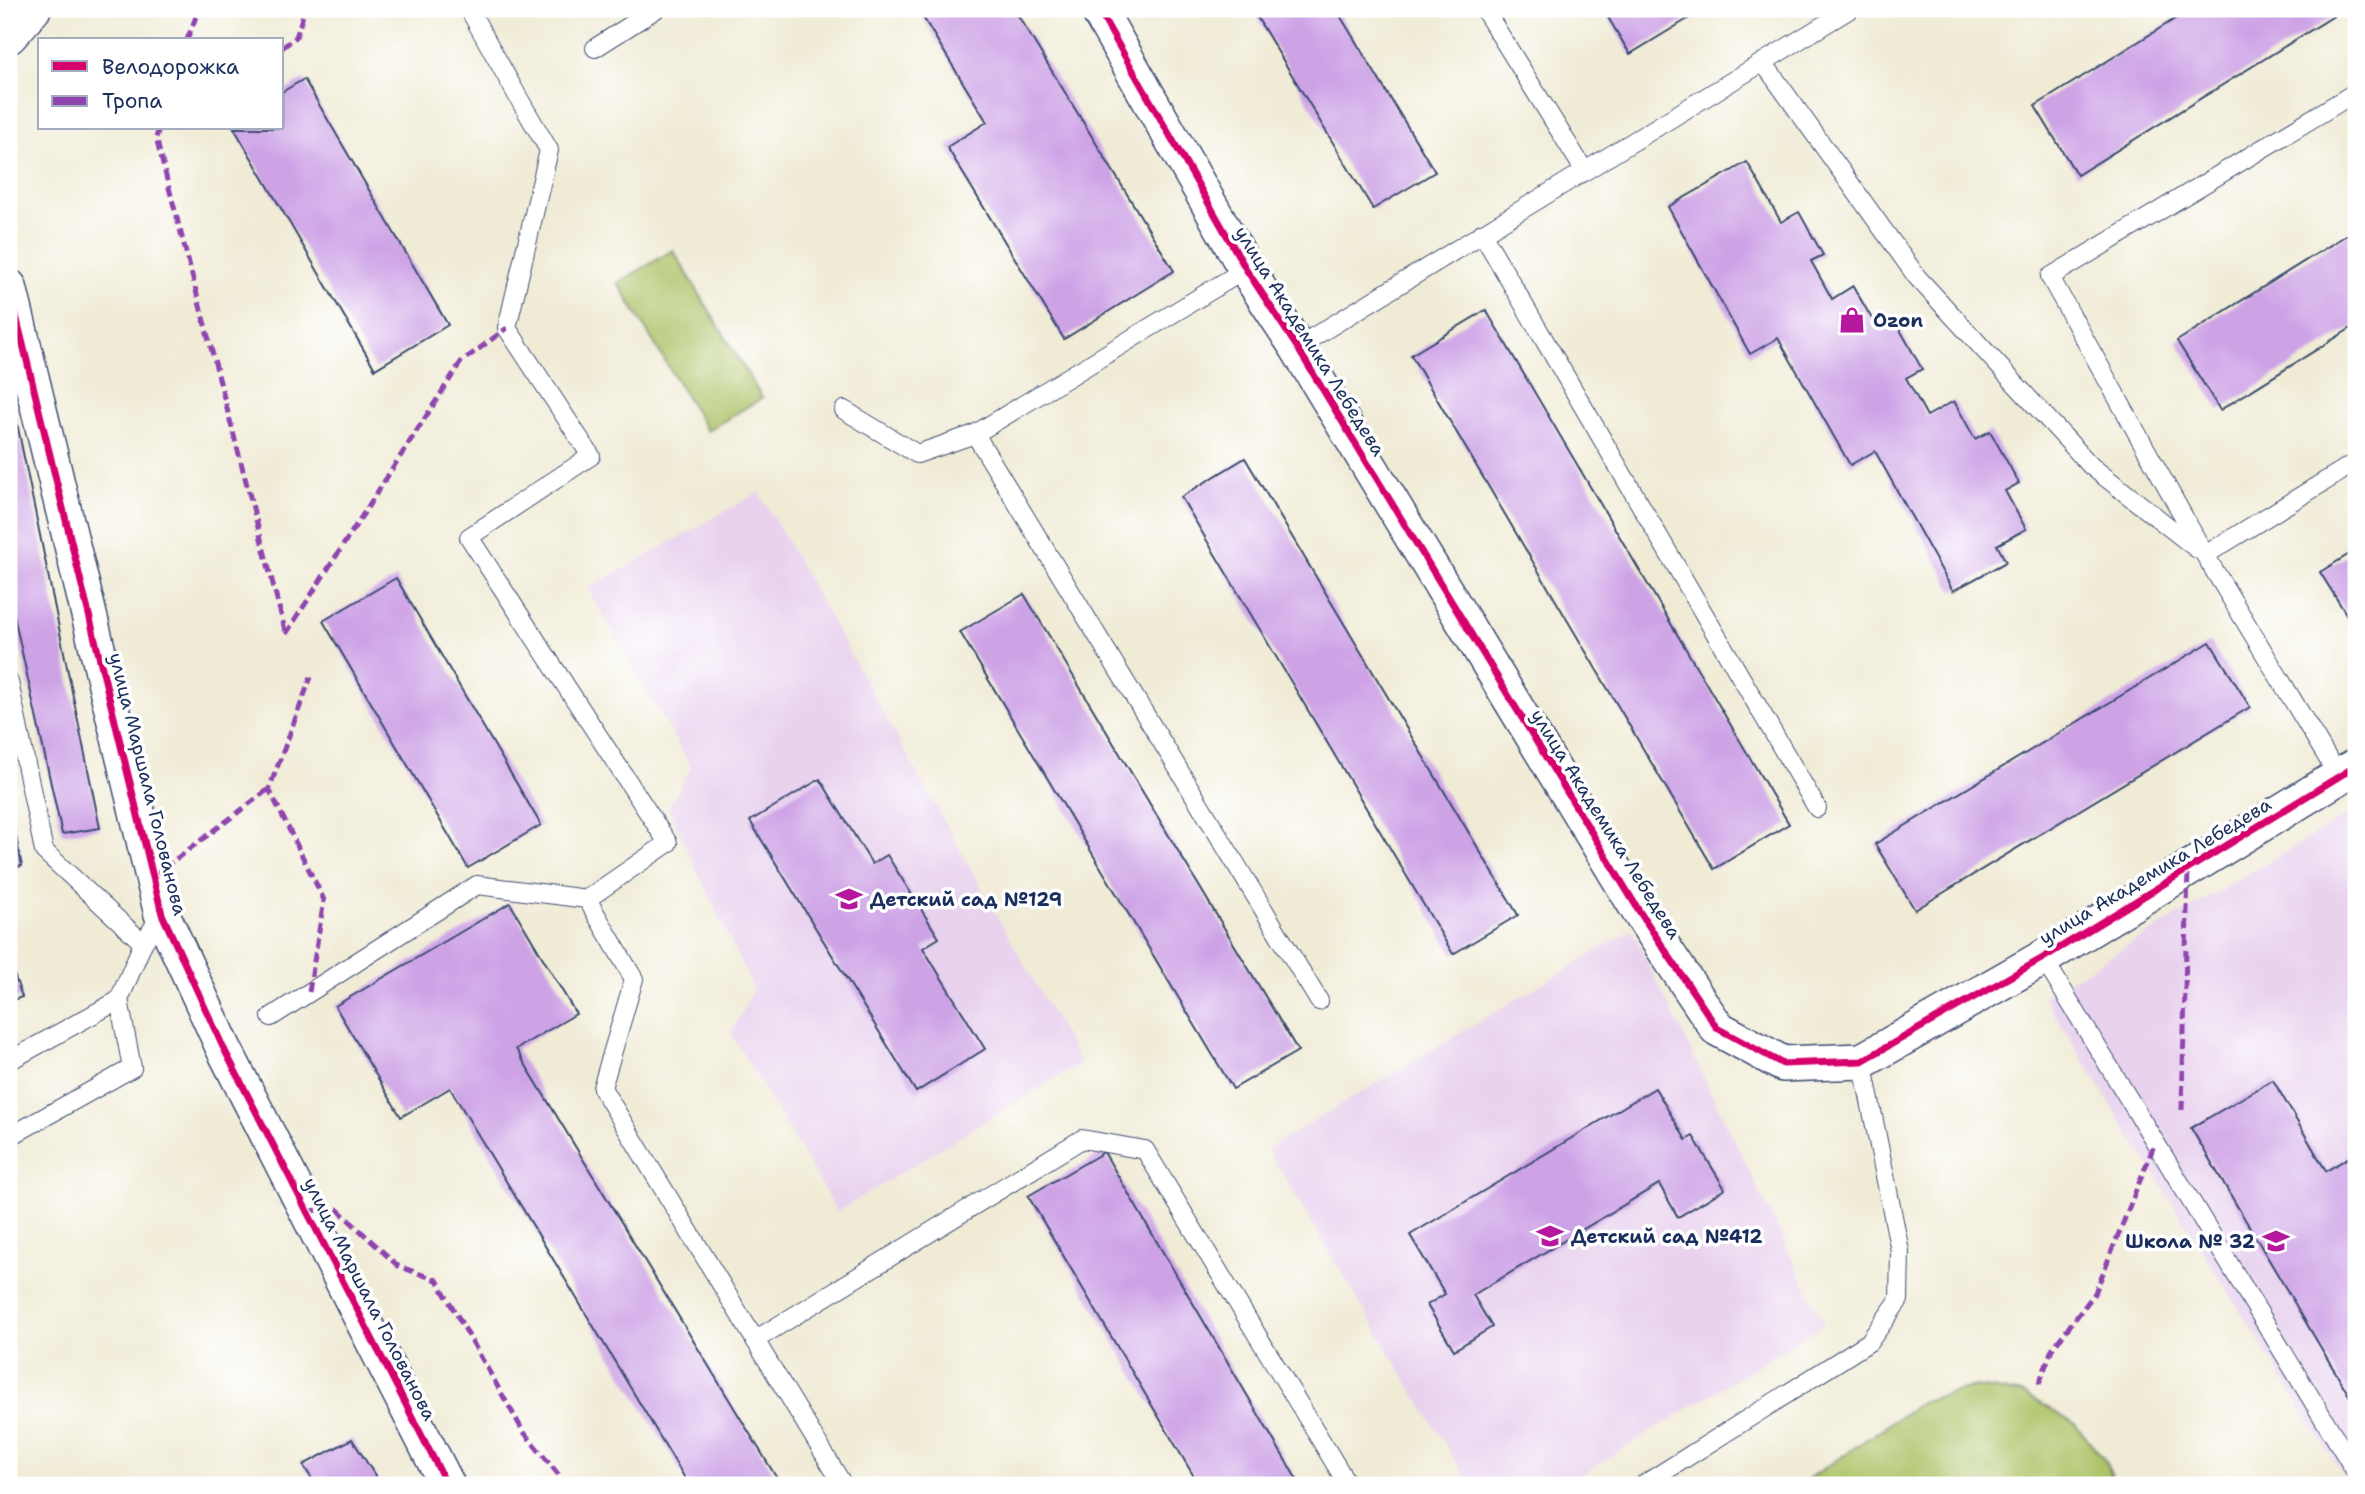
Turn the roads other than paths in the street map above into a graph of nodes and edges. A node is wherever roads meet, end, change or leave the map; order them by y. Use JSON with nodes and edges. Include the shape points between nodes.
{"nodes":[{"id":1,"x":33,"y":9,"type":"edge"},
{"id":2,"x":469,"y":9,"type":"edge"},
{"id":3,"x":656,"y":9,"type":"edge"},
{"id":4,"x":1098,"y":9,"type":"edge"},
{"id":5,"x":1484,"y":9,"type":"edge"},
{"id":6,"x":1850,"y":9,"type":"edge"},
{"id":7,"x":9,"y":36,"type":"edge"},
{"id":8,"x":595,"y":48,"type":"dead end"},
{"id":9,"x":1763,"y":62,"type":"junction"},
{"id":10,"x":2356,"y":92,"type":"edge"},
{"id":11,"x":1584,"y":170,"type":"junction"},
{"id":12,"x":1482,"y":233,"type":"junction"},
{"id":13,"x":1246,"y":270,"type":"junction"},
{"id":14,"x":9,"y":287,"type":"edge"},
{"id":15,"x":1297,"y":347,"type":"junction"},
{"id":16,"x":844,"y":410,"type":"dead end"},
{"id":17,"x":975,"y":434,"type":"junction"},
{"id":18,"x":2356,"y":462,"type":"edge"},
{"id":19,"x":2205,"y":555,"type":"junction"},
{"id":20,"x":9,"y":682,"type":"edge"},
{"id":21,"x":2348,"y":771,"type":"edge"},
{"id":22,"x":1817,"y":808,"type":"dead end"},
{"id":23,"x":587,"y":899,"type":"junction"},
{"id":24,"x":162,"y":914,"type":"junction"},
{"id":25,"x":143,"y":943,"type":"junction"},
{"id":26,"x":2043,"y":958,"type":"junction"},
{"id":27,"x":119,"y":1000,"type":"junction"},
{"id":28,"x":1320,"y":1001,"type":"dead end"},
{"id":29,"x":271,"y":1017,"type":"dead end"},
{"id":30,"x":9,"y":1061,"type":"edge"},
{"id":31,"x":1862,"y":1061,"type":"junction"},
{"id":32,"x":9,"y":1137,"type":"edge"},
{"id":33,"x":755,"y":1340,"type":"junction"},
{"id":34,"x":2356,"y":1472,"type":"edge"},
{"id":35,"x":447,"y":1485,"type":"edge"},
{"id":36,"x":843,"y":1485,"type":"edge"},
{"id":37,"x":1348,"y":1485,"type":"edge"},
{"id":38,"x":1643,"y":1485,"type":"edge"}],
"edges":[{"from":1,"to":7,"type":"street"},
{"from":2,"to":23,"type":"lane","via":[[549,150],[507,328],[591,456],[469,537],[668,843]]},
{"from":3,"to":8,"type":"lane"},
{"from":4,"to":13,"type":"street","name":"улица Академика Лебедева"},
{"from":5,"to":11,"type":"lane"},
{"from":6,"to":9,"type":"lane"},
{"from":9,"to":11,"type":"lane"},
{"from":9,"to":19,"type":"lane","via":[[1917,276],[2091,466]]},
{"from":10,"to":19,"type":"lane","via":[[2050,277]]},
{"from":11,"to":12,"type":"lane"},
{"from":12,"to":15,"type":"lane"},
{"from":12,"to":22,"type":"lane"},
{"from":13,"to":15,"type":"street","name":"улица Академика Лебедева"},
{"from":13,"to":17,"type":"lane"},
{"from":14,"to":24,"type":"street","name":"улица Маршала Голованова"},
{"from":15,"to":31,"type":"street","name":"улица Академика Лебедева","via":[[1641,914],[1717,1028],[1783,1064]]},
{"from":16,"to":17,"type":"lane","via":[[917,454]]},
{"from":17,"to":28,"type":"lane"},
{"from":18,"to":19,"type":"lane"},
{"from":19,"to":21,"type":"lane"},
{"from":20,"to":25,"type":"lane","via":[[44,851]]},
{"from":21,"to":26,"type":"street","name":"улица Академика Лебедева"},
{"from":23,"to":29,"type":"lane","via":[[477,885]]},
{"from":23,"to":33,"type":"lane","via":[[634,979],[603,1088]]},
{"from":24,"to":25,"type":"lane"},
{"from":24,"to":35,"type":"street","name":"улица Маршала Голованова","via":[[223,1047]]},
{"from":25,"to":27,"type":"lane"},
{"from":26,"to":31,"type":"street","name":"улица Академика Лебедева"},
{"from":26,"to":34,"type":"lane"},
{"from":27,"to":30,"type":"lane"},
{"from":27,"to":32,"type":"lane","via":[[132,1068]]},
{"from":31,"to":38,"type":"lane","via":[[1900,1251],[1899,1300],[1869,1342]]},
{"from":33,"to":36,"type":"lane"},
{"from":33,"to":37,"type":"lane","via":[[1082,1139],[1145,1150]]}]}
